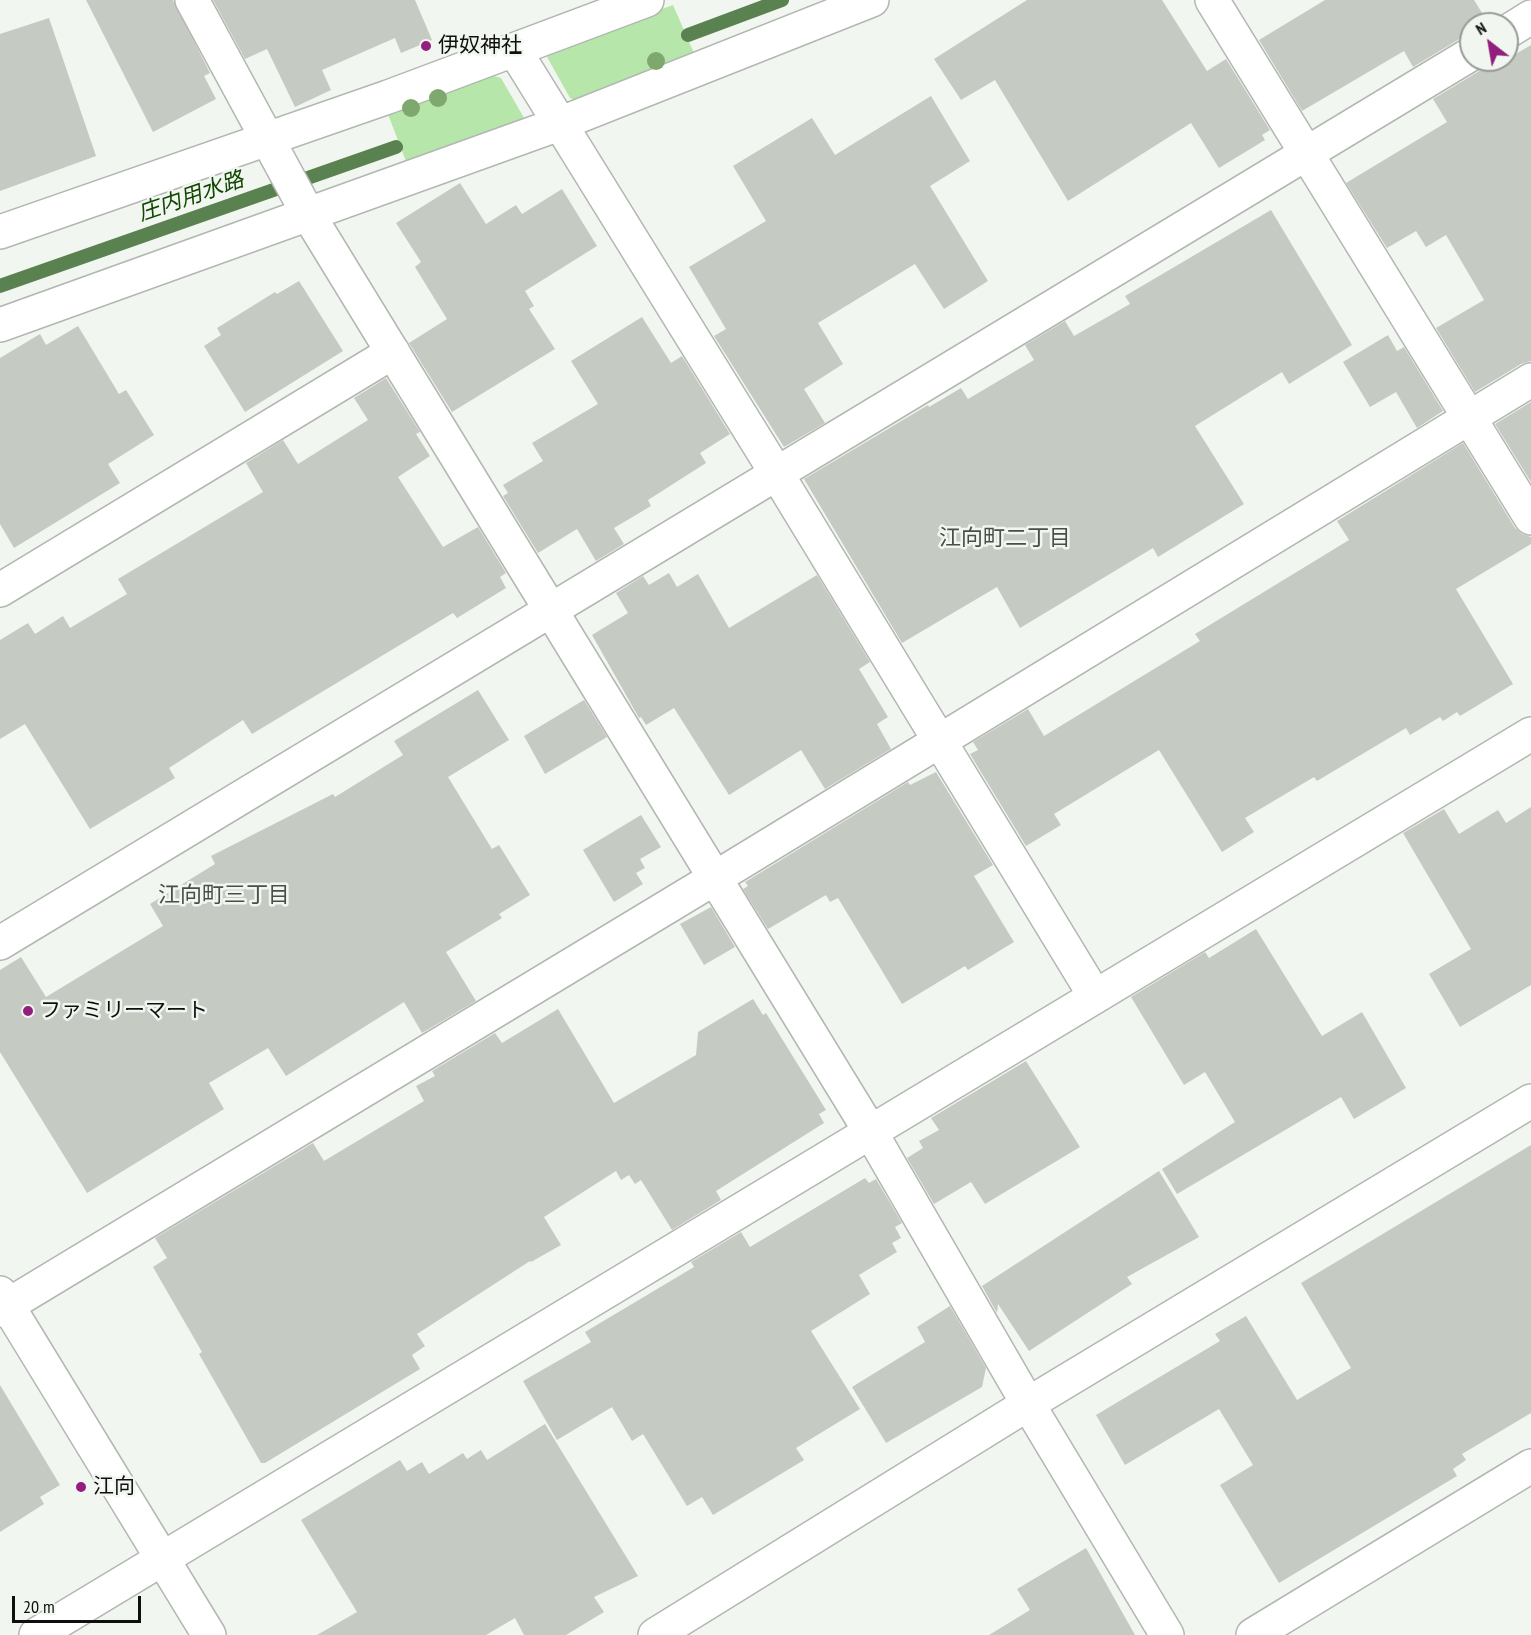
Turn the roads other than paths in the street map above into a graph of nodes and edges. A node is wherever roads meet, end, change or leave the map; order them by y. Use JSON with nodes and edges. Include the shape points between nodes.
{"nodes":[{"id":1,"x":192,"y":0,"type":"edge"},
{"id":2,"x":647,"y":0,"type":"edge"},
{"id":3,"x":873,"y":0,"type":"edge"},
{"id":4,"x":1212,"y":0,"type":"edge"},
{"id":5,"x":514,"y":51,"type":"junction"},
{"id":6,"x":1459,"y":61,"type":"edge"},
{"id":7,"x":559,"y":124,"type":"junction"},
{"id":8,"x":266,"y":139,"type":"junction"},
{"id":9,"x":1305,"y":154,"type":"junction"},
{"id":10,"x":308,"y":214,"type":"junction"},
{"id":11,"x":0,"y":232,"type":"edge"},
{"id":12,"x":0,"y":325,"type":"edge"},
{"id":13,"x":393,"y":352,"type":"junction"},
{"id":14,"x":1531,"y":380,"type":"edge"},
{"id":15,"x":1469,"y":417,"type":"junction"},
{"id":16,"x":777,"y":474,"type":"junction"},
{"id":17,"x":1531,"y":518,"type":"edge"},
{"id":18,"x":0,"y":590,"type":"edge"},
{"id":19,"x":551,"y":610,"type":"junction"},
{"id":20,"x":1531,"y":734,"type":"edge"},
{"id":21,"x":939,"y":741,"type":"junction"},
{"id":22,"x":716,"y":878,"type":"junction"},
{"id":23,"x":0,"y":943,"type":"edge"},
{"id":24,"x":1095,"y":996,"type":"junction"},
{"id":25,"x":1531,"y":1101,"type":"edge"},
{"id":26,"x":870,"y":1131,"type":"junction"},
{"id":27,"x":2,"y":1302,"type":"edge"},
{"id":28,"x":1028,"y":1404,"type":"junction"},
{"id":29,"x":1531,"y":1466,"type":"edge"},
{"id":30,"x":162,"y":1558,"type":"junction"},
{"id":31,"x":36,"y":1635,"type":"edge"},
{"id":32,"x":209,"y":1635,"type":"edge"},
{"id":33,"x":655,"y":1635,"type":"edge"},
{"id":34,"x":1167,"y":1635,"type":"edge"},
{"id":35,"x":1253,"y":1635,"type":"edge"}],
"edges":[{"from":1,"to":8,"type":"street"},
{"from":2,"to":5,"type":"street"},
{"from":3,"to":7,"type":"street"},
{"from":4,"to":9,"type":"street"},
{"from":5,"to":7,"type":"street"},
{"from":5,"to":8,"type":"street"},
{"from":6,"to":9,"type":"street"},
{"from":7,"to":10,"type":"street"},
{"from":7,"to":16,"type":"street"},
{"from":8,"to":10,"type":"street"},
{"from":8,"to":11,"type":"street"},
{"from":9,"to":15,"type":"street"},
{"from":9,"to":16,"type":"street"},
{"from":10,"to":12,"type":"street"},
{"from":10,"to":13,"type":"street"},
{"from":13,"to":18,"type":"street"},
{"from":13,"to":19,"type":"street"},
{"from":14,"to":15,"type":"street"},
{"from":15,"to":17,"type":"street"},
{"from":15,"to":21,"type":"street"},
{"from":16,"to":19,"type":"street"},
{"from":16,"to":21,"type":"street"},
{"from":19,"to":22,"type":"street"},
{"from":19,"to":23,"type":"street"},
{"from":20,"to":24,"type":"street"},
{"from":21,"to":22,"type":"street"},
{"from":21,"to":24,"type":"street"},
{"from":22,"to":26,"type":"street"},
{"from":22,"to":27,"type":"street"},
{"from":24,"to":26,"type":"street"},
{"from":25,"to":28,"type":"street"},
{"from":26,"to":28,"type":"street"},
{"from":26,"to":30,"type":"street"},
{"from":27,"to":30,"type":"street"},
{"from":28,"to":33,"type":"street"},
{"from":28,"to":34,"type":"street"},
{"from":29,"to":35,"type":"street"},
{"from":30,"to":31,"type":"street"},
{"from":30,"to":32,"type":"street"}]}
